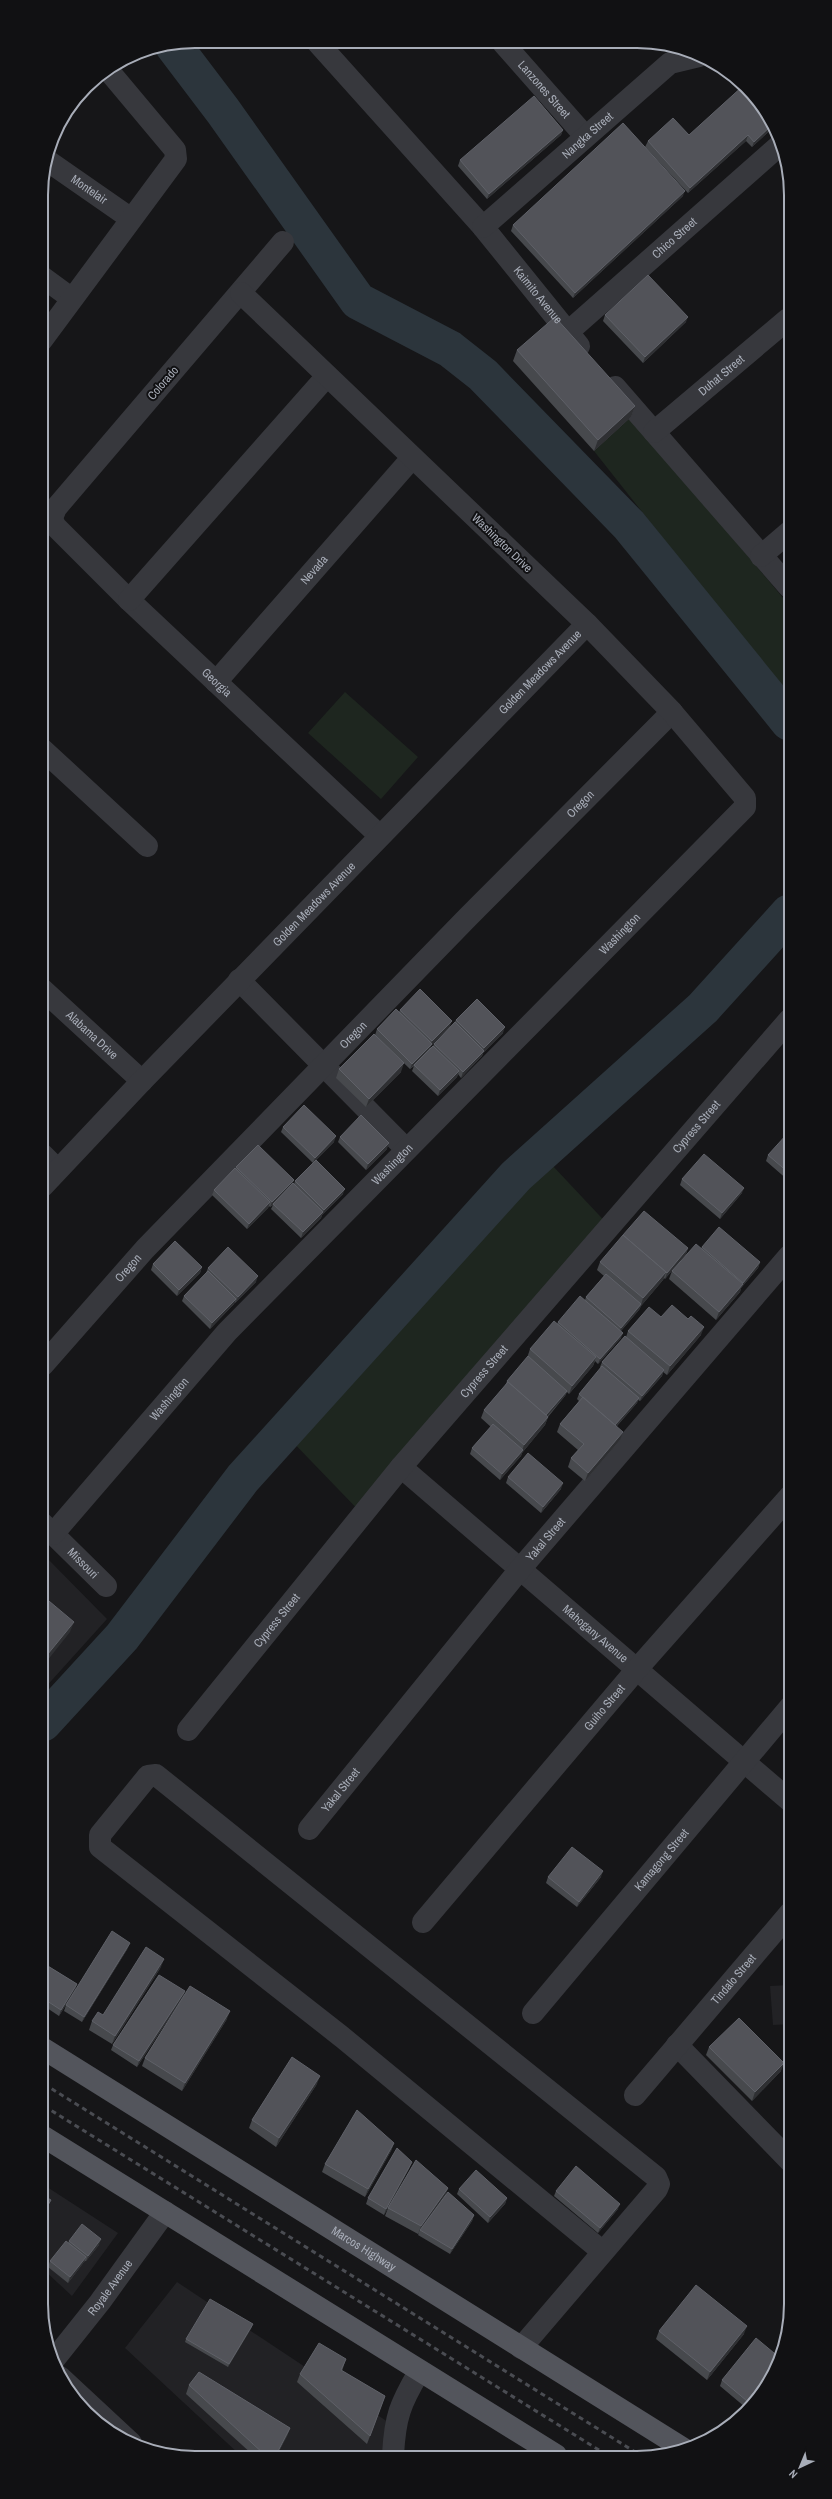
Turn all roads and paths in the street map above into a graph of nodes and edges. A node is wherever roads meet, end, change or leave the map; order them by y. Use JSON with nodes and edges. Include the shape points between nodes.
{"nodes":[{"id":1,"x":322,"y":48,"type":"edge"},
{"id":2,"x":507,"y":48,"type":"edge"},
{"id":3,"x":690,"y":58,"type":"edge"},
{"id":4,"x":111,"y":74,"type":"edge"},
{"id":5,"x":585,"y":136,"type":"junction"},
{"id":6,"x":776,"y":148,"type":"edge"},
{"id":7,"x":52,"y":163,"type":"edge"},
{"id":8,"x":130,"y":218,"type":"junction"},
{"id":9,"x":483,"y":227,"type":"junction"},
{"id":10,"x":283,"y":242,"type":"dead end"},
{"id":11,"x":48,"y":281,"type":"edge"},
{"id":12,"x":241,"y":292,"type":"junction"},
{"id":13,"x":71,"y":298,"type":"junction"},
{"id":14,"x":784,"y":322,"type":"edge"},
{"id":15,"x":48,"y":331,"type":"edge"},
{"id":16,"x":568,"y":332,"type":"junction"},
{"id":17,"x":328,"y":376,"type":"junction"},
{"id":18,"x":654,"y":432,"type":"junction"},
{"id":19,"x":412,"y":458,"type":"junction"},
{"id":20,"x":55,"y":526,"type":"joint"},
{"id":21,"x":784,"y":536,"type":"edge"},
{"id":22,"x":761,"y":556,"type":"junction"},
{"id":23,"x":784,"y":581,"type":"edge"},
{"id":24,"x":128,"y":600,"type":"junction"},
{"id":25,"x":587,"y":624,"type":"junction"},
{"id":26,"x":216,"y":682,"type":"junction"},
{"id":27,"x":672,"y":712,"type":"junction"},
{"id":28,"x":48,"y":755,"type":"edge"},
{"id":29,"x":744,"y":807,"type":"joint"},
{"id":30,"x":380,"y":836,"type":"junction"},
{"id":31,"x":147,"y":846,"type":"dead end"},
{"id":32,"x":239,"y":980,"type":"junction"},
{"id":33,"x":48,"y":995,"type":"edge"},
{"id":34,"x":784,"y":1026,"type":"edge"},
{"id":35,"x":323,"y":1065,"type":"junction"},
{"id":36,"x":142,"y":1081,"type":"junction"},
{"id":37,"x":406,"y":1149,"type":"junction"},
{"id":38,"x":50,"y":1162,"type":"edge"},
{"id":39,"x":784,"y":1262,"type":"edge"},
{"id":40,"x":48,"y":1359,"type":"edge"},
{"id":41,"x":401,"y":1467,"type":"junction"},
{"id":42,"x":784,"y":1503,"type":"edge"},
{"id":43,"x":48,"y":1529,"type":"edge"},
{"id":44,"x":521,"y":1568,"type":"junction"},
{"id":45,"x":106,"y":1586,"type":"dead end"},
{"id":46,"x":637,"y":1669,"type":"junction"},
{"id":47,"x":784,"y":1714,"type":"edge"},
{"id":48,"x":188,"y":1730,"type":"dead end"},
{"id":49,"x":745,"y":1762,"type":"junction"},
{"id":50,"x":784,"y":1796,"type":"edge"},
{"id":51,"x":309,"y":1829,"type":"dead end"},
{"id":52,"x":784,"y":1920,"type":"edge"},
{"id":53,"x":423,"y":1922,"type":"dead end"},
{"id":54,"x":533,"y":2013,"type":"dead end"},
{"id":55,"x":676,"y":2046,"type":"junction"},
{"id":56,"x":48,"y":2052,"type":"edge"},
{"id":57,"x":635,"y":2095,"type":"dead end"},
{"id":58,"x":48,"y":2139,"type":"edge"},
{"id":59,"x":784,"y":2154,"type":"edge"},
{"id":60,"x":165,"y":2212,"type":"junction"},
{"id":61,"x":603,"y":2252,"type":"junction"},
{"id":62,"x":521,"y":2348,"type":"junction"},
{"id":63,"x":57,"y":2355,"type":"edge"},
{"id":64,"x":419,"y":2372,"type":"junction"},
{"id":65,"x":81,"y":2397,"type":"edge"},
{"id":66,"x":112,"y":2425,"type":"edge"},
{"id":67,"x":678,"y":2445,"type":"edge"},
{"id":68,"x":393,"y":2451,"type":"edge"},
{"id":69,"x":549,"y":2451,"type":"edge"}],
"edges":[{"from":1,"to":9,"type":"street","name":"Kaimito Avenue"},
{"from":2,"to":5,"type":"street","name":"Lanzones Street"},
{"from":3,"to":5,"type":"street","name":"Nangka Street","via":[[670,63]]},
{"from":4,"to":8,"type":"street","via":[[177,155]]},
{"from":5,"to":9,"type":"street","name":"Nangka Street"},
{"from":6,"to":16,"type":"street","name":"Chico Street"},
{"from":7,"to":8,"type":"street","name":"Montelair"},
{"from":8,"to":13,"type":"street"},
{"from":9,"to":16,"type":"street","name":"Kaimito Avenue"},
{"from":10,"to":12,"type":"street","name":"Colorado"},
{"from":11,"to":13,"type":"street"},
{"from":12,"to":17,"type":"street","name":"Washington Drive"},
{"from":12,"to":20,"type":"street","name":"Colorado","via":[[56,508],[52,518]]},
{"from":13,"to":15,"type":"street"},
{"from":14,"to":18,"type":"street","name":"Duhat Street"},
{"from":16,"to":18,"type":"street","name":"Kaimito Avenue"},
{"from":17,"to":19,"type":"street","name":"Washington Drive"},
{"from":17,"to":24,"type":"street"},
{"from":18,"to":22,"type":"street","name":"Kaimito Avenue"},
{"from":19,"to":25,"type":"street","name":"Washington Drive"},
{"from":19,"to":26,"type":"street","name":"Nevada"},
{"from":20,"to":24,"type":"street","name":"Georgia"},
{"from":21,"to":22,"type":"street"},
{"from":22,"to":23,"type":"street","name":"Kaimito Avenue"},
{"from":24,"to":26,"type":"street","name":"Georgia"},
{"from":25,"to":27,"type":"street","name":"Washington Drive"},
{"from":25,"to":30,"type":"street","name":"Golden Meadows Avenue"},
{"from":26,"to":30,"type":"street","name":"Georgia"},
{"from":27,"to":29,"type":"street","name":"Washington Drive","via":[[745,798]]},
{"from":27,"to":35,"type":"street","name":"Oregon"},
{"from":28,"to":31,"type":"street"},
{"from":29,"to":37,"type":"street","name":"Washington"},
{"from":30,"to":32,"type":"street","name":"Golden Meadows Avenue"},
{"from":32,"to":35,"type":"street"},
{"from":32,"to":36,"type":"street","name":"Golden Meadows Avenue"},
{"from":33,"to":36,"type":"street","name":"Alabama Drive"},
{"from":34,"to":41,"type":"street","name":"Cypress Street"},
{"from":35,"to":37,"type":"street"},
{"from":35,"to":40,"type":"street","name":"Oregon","via":[[145,1249]]},
{"from":36,"to":38,"type":"street","name":"Golden Meadows Avenue"},
{"from":37,"to":43,"type":"street","name":"Washington","via":[[227,1332]]},
{"from":39,"to":44,"type":"street","name":"Yakal Street"},
{"from":41,"to":44,"type":"street","name":"Mahogany Avenue"},
{"from":41,"to":48,"type":"street","name":"Cypress Street"},
{"from":42,"to":46,"type":"street","name":"Guiho Street"},
{"from":43,"to":45,"type":"street","name":"Missouri"},
{"from":44,"to":46,"type":"street","name":"Mahogany Avenue"},
{"from":44,"to":51,"type":"street","name":"Yakal Street"},
{"from":46,"to":49,"type":"street","name":"Mahogany Avenue"},
{"from":46,"to":53,"type":"street","name":"Guiho Street"},
{"from":47,"to":49,"type":"street","name":"Kamagong Street"},
{"from":49,"to":50,"type":"street","name":"Mahogany Avenue"},
{"from":49,"to":54,"type":"street","name":"Kamagong Street"},
{"from":52,"to":55,"type":"street","name":"Tindalo Street"},
{"from":55,"to":57,"type":"street","name":"Tindalo Street"},
{"from":55,"to":59,"type":"street"},
{"from":56,"to":62,"type":"main road","name":"Marcos Highway"},
{"from":58,"to":60,"type":"main road"},
{"from":60,"to":63,"type":"street","name":"Royale Avenue"},
{"from":60,"to":64,"type":"main road"},
{"from":61,"to":61,"type":"street","via":[[657,2189],[659,2184],[656,2177],[156,1775],[148,1776],[100,1835],[100,1847],[342,2037]]},
{"from":61,"to":62,"type":"street"},
{"from":62,"to":67,"type":"main road","name":"Marcos Highway"},
{"from":64,"to":68,"type":"street","via":[[403,2399],[395,2422]]},
{"from":64,"to":69,"type":"main road"},
{"from":65,"to":66,"type":"street"}]}
